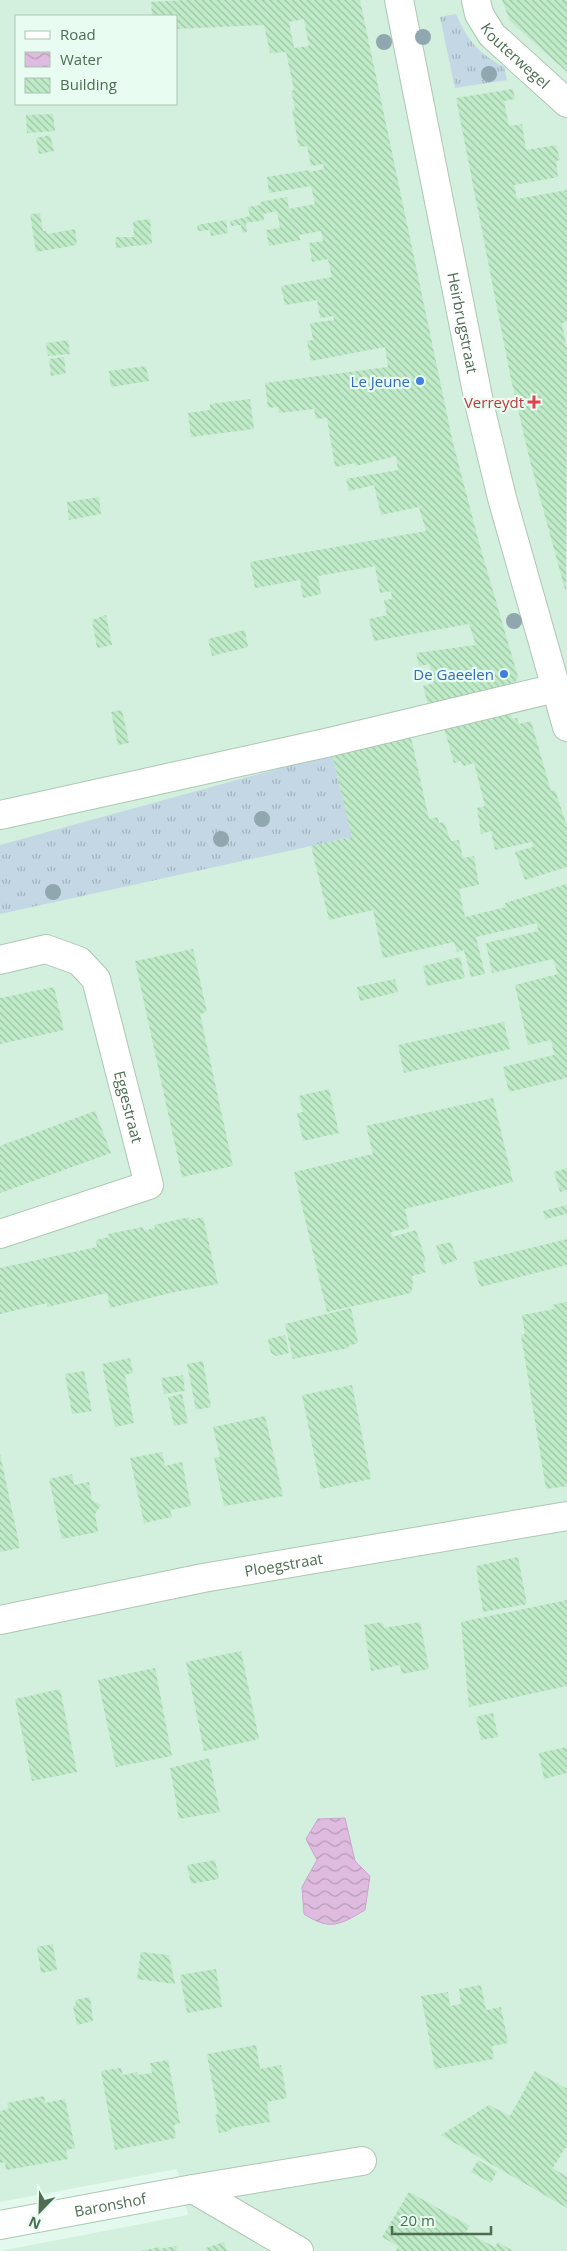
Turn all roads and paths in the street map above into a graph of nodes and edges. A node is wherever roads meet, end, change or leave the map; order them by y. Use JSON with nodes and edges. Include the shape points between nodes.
{"nodes":[{"id":1,"x":399,"y":0,"type":"edge"},
{"id":2,"x":476,"y":0,"type":"edge"},
{"id":3,"x":567,"y":103,"type":"edge"},
{"id":4,"x":556,"y":688,"type":"junction"},
{"id":5,"x":567,"y":727,"type":"edge"},
{"id":6,"x":0,"y":815,"type":"edge"},
{"id":7,"x":0,"y":960,"type":"edge"},
{"id":8,"x":0,"y":1234,"type":"edge"},
{"id":9,"x":567,"y":1516,"type":"edge"},
{"id":10,"x":0,"y":1620,"type":"edge"},
{"id":11,"x":362,"y":2161,"type":"dead end"},
{"id":12,"x":192,"y":2189,"type":"junction"},
{"id":13,"x":0,"y":2225,"type":"edge"},
{"id":14,"x":299,"y":2251,"type":"edge"}],
"edges":[{"from":1,"to":4,"type":"street","name":"Heirbrugstraat","via":[[480,408]]},
{"from":2,"to":3,"type":"street","name":"Kouterwegel","via":[[479,14],[492,35]]},
{"from":4,"to":5,"type":"street","name":"Heirbrugstraat"},
{"from":4,"to":6,"type":"street"},
{"from":7,"to":8,"type":"street","name":"Eggestraat","via":[[46,949],[79,961],[96,979],[149,1185]]},
{"from":9,"to":10,"type":"street","name":"Ploegstraat","via":[[203,1578]]},
{"from":11,"to":12,"type":"street","name":"Baronshof"},
{"from":12,"to":13,"type":"street","name":"Baronshof"},
{"from":12,"to":14,"type":"street"}]}
